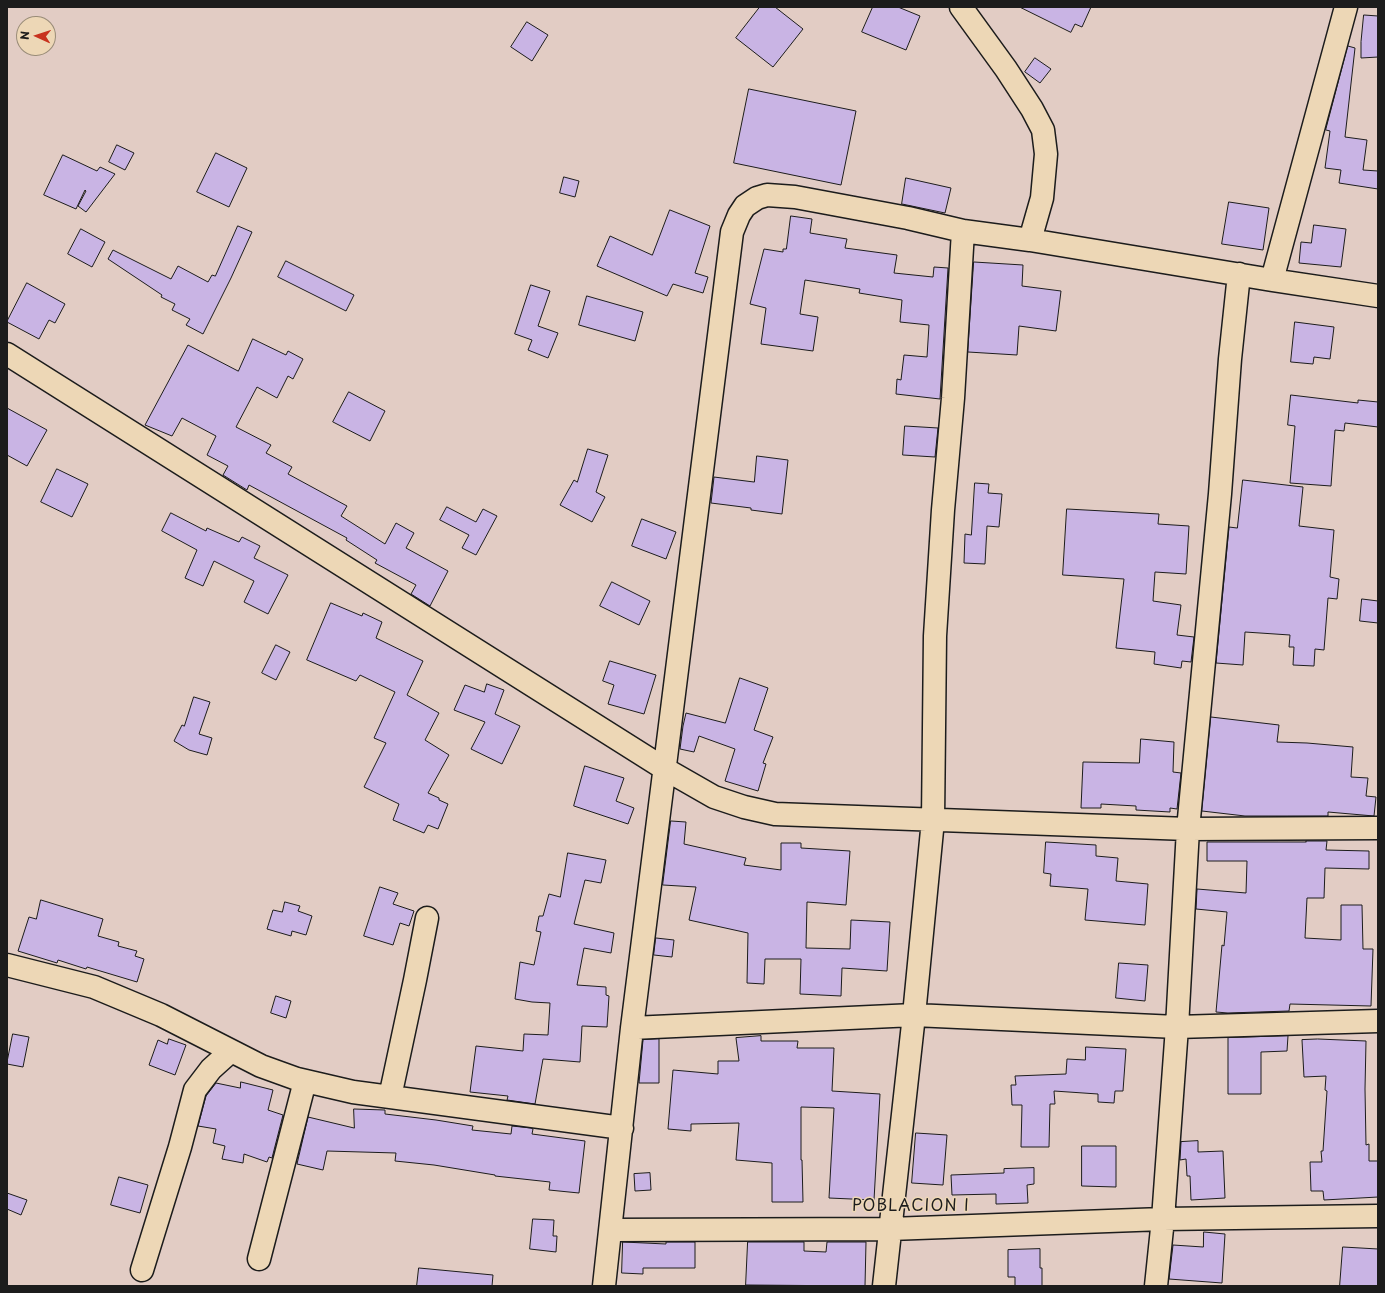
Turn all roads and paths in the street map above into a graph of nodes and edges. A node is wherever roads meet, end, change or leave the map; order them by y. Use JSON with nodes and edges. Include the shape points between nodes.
{"nodes":[{"id":1,"x":961,"y":7,"type":"edge"},
{"id":2,"x":1346,"y":7,"type":"edge"},
{"id":3,"x":963,"y":231,"type":"junction"},
{"id":4,"x":1030,"y":240,"type":"junction"},
{"id":5,"x":1239,"y":274,"type":"junction"},
{"id":6,"x":1272,"y":280,"type":"junction"},
{"id":7,"x":1378,"y":296,"type":"edge"},
{"id":8,"x":7,"y":354,"type":"edge"},
{"id":9,"x":665,"y":769,"type":"junction"},
{"id":10,"x":933,"y":820,"type":"junction"},
{"id":11,"x":1378,"y":828,"type":"edge"},
{"id":12,"x":1188,"y":829,"type":"junction"},
{"id":13,"x":427,"y":918,"type":"dead end"},
{"id":14,"x":7,"y":965,"type":"edge"},
{"id":15,"x":914,"y":1015,"type":"junction"},
{"id":16,"x":1378,"y":1021,"type":"edge"},
{"id":17,"x":1177,"y":1027,"type":"junction"},
{"id":18,"x":632,"y":1028,"type":"junction"},
{"id":19,"x":231,"y":1051,"type":"junction"},
{"id":20,"x":305,"y":1081,"type":"junction"},
{"id":21,"x":390,"y":1097,"type":"junction"},
{"id":22,"x":622,"y":1128,"type":"junction"},
{"id":23,"x":1378,"y":1216,"type":"edge"},
{"id":24,"x":1163,"y":1219,"type":"junction"},
{"id":25,"x":890,"y":1229,"type":"junction"},
{"id":26,"x":611,"y":1230,"type":"junction"},
{"id":27,"x":259,"y":1259,"type":"dead end"},
{"id":28,"x":142,"y":1270,"type":"dead end"},
{"id":29,"x":604,"y":1286,"type":"edge"},
{"id":30,"x":884,"y":1286,"type":"edge"},
{"id":31,"x":1156,"y":1286,"type":"edge"}],
"edges":[{"from":1,"to":4,"type":"street","via":[[1032,108],[1043,130],[1046,154],[1042,198]]},
{"from":2,"to":6,"type":"street"},
{"from":3,"to":4,"type":"street"},
{"from":3,"to":9,"type":"street","via":[[795,197],[767,195],[757,198],[739,215],[732,232]]},
{"from":3,"to":10,"type":"street","via":[[935,636]]},
{"from":4,"to":5,"type":"street"},
{"from":5,"to":6,"type":"street"},
{"from":5,"to":12,"type":"street"},
{"from":6,"to":7,"type":"street"},
{"from":8,"to":9,"type":"street"},
{"from":9,"to":10,"type":"street","via":[[714,797],[775,814]]},
{"from":9,"to":18,"type":"street"},
{"from":10,"to":12,"type":"street"},
{"from":10,"to":15,"type":"street"},
{"from":11,"to":12,"type":"street"},
{"from":12,"to":17,"type":"street"},
{"from":13,"to":21,"type":"street"},
{"from":14,"to":19,"type":"street","via":[[94,987],[161,1015]]},
{"from":15,"to":17,"type":"street"},
{"from":15,"to":18,"type":"street"},
{"from":15,"to":25,"type":"street"},
{"from":16,"to":17,"type":"street"},
{"from":17,"to":24,"type":"street"},
{"from":18,"to":22,"type":"street"},
{"from":19,"to":20,"type":"street","via":[[261,1066]]},
{"from":19,"to":28,"type":"street","via":[[211,1069],[195,1090]]},
{"from":20,"to":21,"type":"street"},
{"from":20,"to":27,"type":"street"},
{"from":21,"to":22,"type":"street"},
{"from":22,"to":26,"type":"street"},
{"from":23,"to":24,"type":"street"},
{"from":24,"to":25,"type":"street"},
{"from":24,"to":31,"type":"street"},
{"from":25,"to":26,"type":"street"},
{"from":25,"to":30,"type":"street"},
{"from":26,"to":29,"type":"street"}]}
